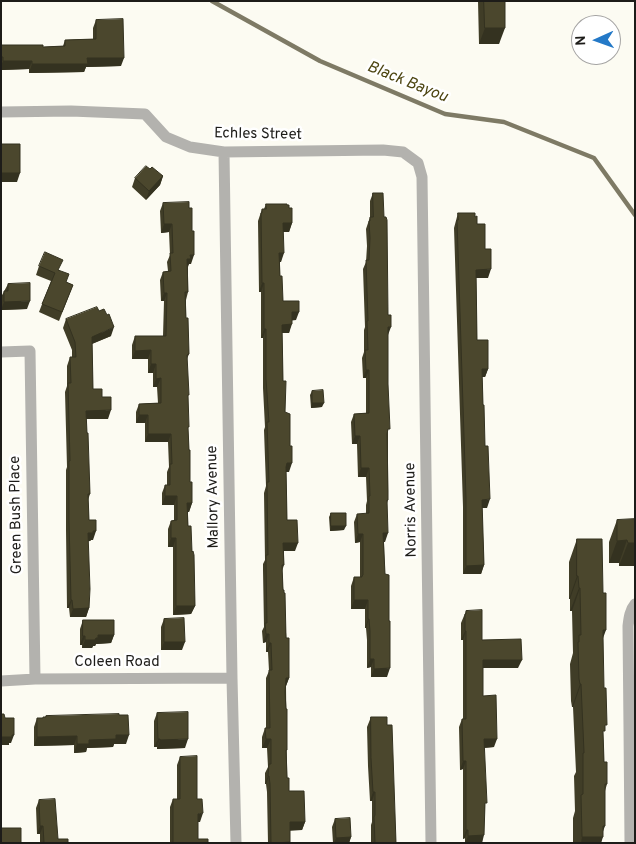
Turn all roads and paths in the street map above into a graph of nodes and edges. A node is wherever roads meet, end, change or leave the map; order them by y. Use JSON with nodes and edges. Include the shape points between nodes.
{"nodes":[{"id":1,"x":1,"y":112,"type":"edge"},
{"id":2,"x":224,"y":152,"type":"junction"},
{"id":3,"x":422,"y":177,"type":"joint"},
{"id":4,"x":1,"y":352,"type":"edge"},
{"id":5,"x":635,"y":604,"type":"edge"},
{"id":6,"x":232,"y":678,"type":"junction"},
{"id":7,"x":35,"y":679,"type":"junction"},
{"id":8,"x":1,"y":681,"type":"edge"},
{"id":9,"x":632,"y":728,"type":"edge"},
{"id":10,"x":635,"y":842,"type":"edge"},
{"id":11,"x":236,"y":843,"type":"edge"},
{"id":12,"x":431,"y":843,"type":"edge"},
{"id":13,"x":630,"y":843,"type":"edge"}],
"edges":[{"from":1,"to":2,"type":"street","name":"Echles Street","via":[[145,114],[166,137],[190,147]]},
{"from":2,"to":3,"type":"street","name":"Echles Street","via":[[396,151],[418,163]]},
{"from":2,"to":6,"type":"street","name":"Mallory Avenue"},
{"from":3,"to":12,"type":"street","name":"Norris Avenue"},
{"from":4,"to":7,"type":"street","name":"Green Bush Place","via":[[30,351]]},
{"from":5,"to":9,"type":"street","via":[[628,626]]},
{"from":6,"to":7,"type":"street","name":"Coleen Road"},
{"from":6,"to":11,"type":"street","name":"Mallory Avenue"},
{"from":7,"to":8,"type":"street","name":"Coleen Road"},
{"from":9,"to":13,"type":"street"},
{"from":10,"to":13,"type":"street"}]}
